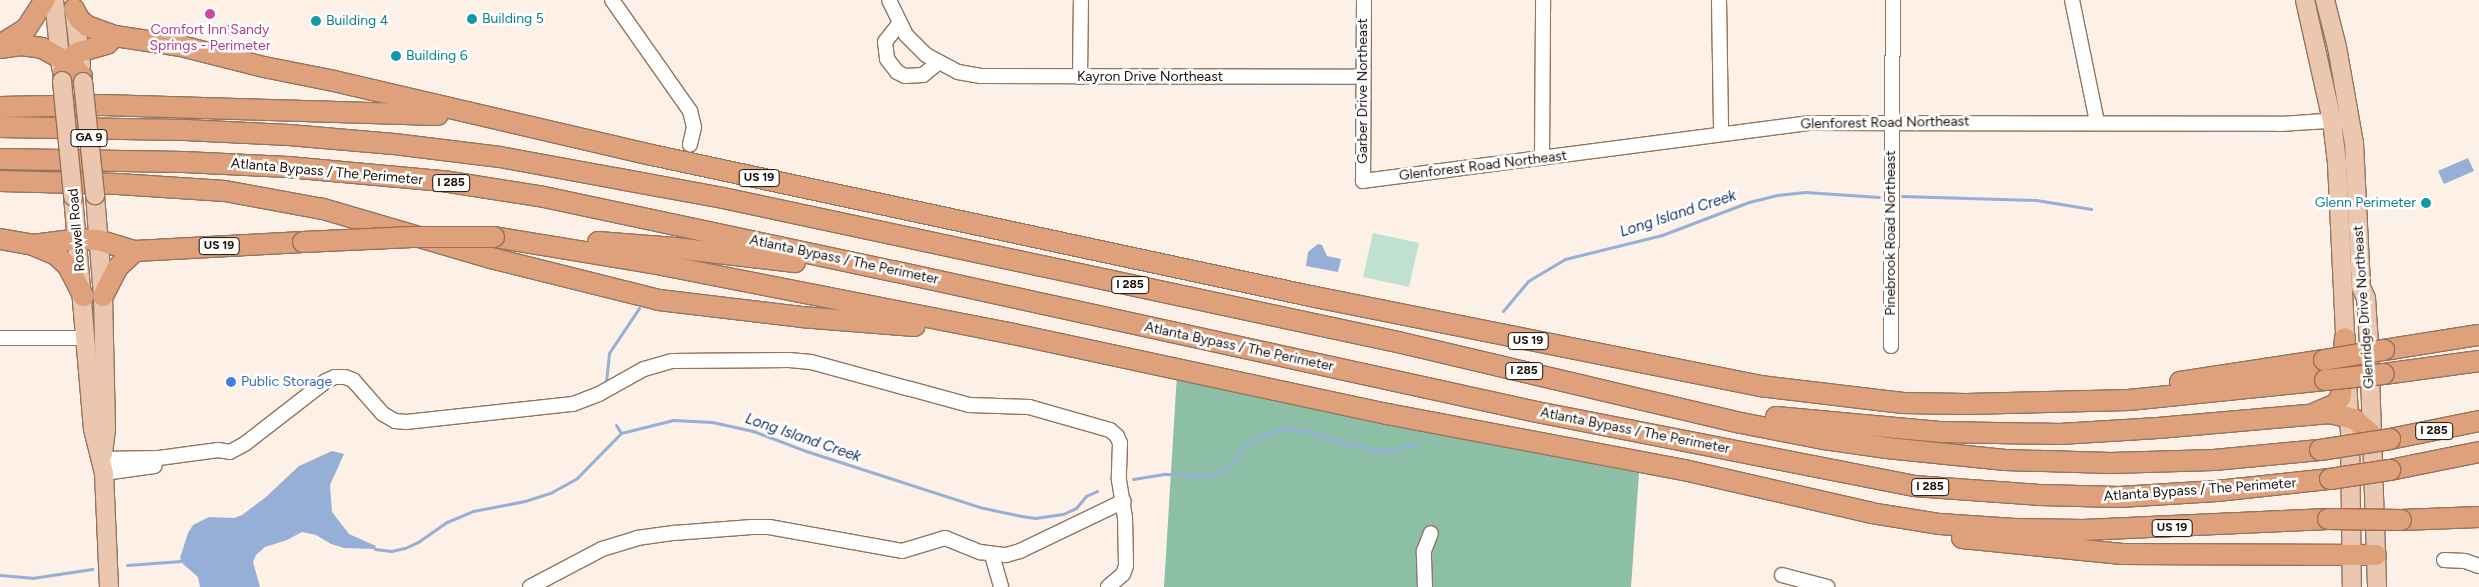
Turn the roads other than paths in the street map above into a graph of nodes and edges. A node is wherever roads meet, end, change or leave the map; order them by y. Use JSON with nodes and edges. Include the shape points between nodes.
{"nodes":[{"id":1,"x":45,"y":0,"type":"edge"},
{"id":2,"x":54,"y":0,"type":"edge"},
{"id":3,"x":612,"y":0,"type":"edge"},
{"id":4,"x":889,"y":0,"type":"edge"},
{"id":5,"x":1081,"y":0,"type":"edge"},
{"id":6,"x":1364,"y":0,"type":"edge"},
{"id":7,"x":1543,"y":0,"type":"edge"},
{"id":8,"x":1719,"y":0,"type":"edge"},
{"id":9,"x":1893,"y":0,"type":"edge"},
{"id":10,"x":2072,"y":0,"type":"edge"},
{"id":11,"x":2306,"y":0,"type":"edge"},
{"id":12,"x":2325,"y":0,"type":"edge"},
{"id":13,"x":74,"y":5,"type":"edge"},
{"id":14,"x":899,"y":24,"type":"junction"},
{"id":15,"x":115,"y":36,"type":"junction"},
{"id":16,"x":0,"y":46,"type":"edge"},
{"id":17,"x":938,"y":63,"type":"junction"},
{"id":18,"x":66,"y":66,"type":"junction"},
{"id":19,"x":1080,"y":77,"type":"junction"},
{"id":20,"x":1363,"y":77,"type":"junction"},
{"id":21,"x":82,"y":79,"type":"joint"},
{"id":22,"x":0,"y":107,"type":"edge"},
{"id":23,"x":485,"y":118,"type":"junction"},
{"id":24,"x":2350,"y":120,"type":"junction"},
{"id":25,"x":2332,"y":121,"type":"junction"},
{"id":26,"x":1892,"y":122,"type":"junction"},
{"id":27,"x":2097,"y":122,"type":"junction"},
{"id":28,"x":0,"y":127,"type":"edge"},
{"id":29,"x":1721,"y":134,"type":"junction"},
{"id":30,"x":690,"y":144,"type":"dead end"},
{"id":31,"x":1542,"y":158,"type":"junction"},
{"id":32,"x":0,"y":159,"type":"edge"},
{"id":33,"x":0,"y":181,"type":"edge"},
{"id":34,"x":1363,"y":181,"type":"joint"},
{"id":35,"x":494,"y":237,"type":"junction"},
{"id":36,"x":0,"y":239,"type":"edge"},
{"id":37,"x":88,"y":240,"type":"junction"},
{"id":38,"x":33,"y":245,"type":"junction"},
{"id":39,"x":135,"y":251,"type":"junction"},
{"id":40,"x":893,"y":270,"type":"junction"},
{"id":41,"x":93,"y":296,"type":"junction"},
{"id":42,"x":1014,"y":334,"type":"junction"},
{"id":43,"x":2479,"y":335,"type":"edge"},
{"id":44,"x":0,"y":338,"type":"edge"},
{"id":45,"x":86,"y":338,"type":"junction"},
{"id":46,"x":2345,"y":338,"type":"junction"},
{"id":47,"x":1891,"y":346,"type":"dead end"},
{"id":48,"x":2479,"y":361,"type":"edge"},
{"id":49,"x":1645,"y":400,"type":"junction"},
{"id":50,"x":2029,"y":402,"type":"junction"},
{"id":51,"x":2313,"y":414,"type":"junction"},
{"id":52,"x":2350,"y":418,"type":"junction"},
{"id":53,"x":2479,"y":421,"type":"edge"},
{"id":54,"x":2381,"y":437,"type":"junction"},
{"id":55,"x":2479,"y":452,"type":"edge"},
{"id":56,"x":2446,"y":460,"type":"junction"},
{"id":57,"x":2479,"y":460,"type":"edge"},
{"id":58,"x":103,"y":466,"type":"junction"},
{"id":59,"x":1737,"y":481,"type":"junction"},
{"id":60,"x":1124,"y":500,"type":"junction"},
{"id":61,"x":2479,"y":516,"type":"edge"},
{"id":62,"x":2434,"y":519,"type":"junction"},
{"id":63,"x":2479,"y":526,"type":"edge"},
{"id":64,"x":1431,"y":532,"type":"dead end"},
{"id":65,"x":992,"y":555,"type":"junction"},
{"id":66,"x":2376,"y":555,"type":"junction"},
{"id":67,"x":2352,"y":556,"type":"junction"},
{"id":68,"x":2444,"y":560,"type":"dead end"},
{"id":69,"x":2479,"y":566,"type":"edge"},
{"id":70,"x":1782,"y":575,"type":"dead end"},
{"id":71,"x":109,"y":587,"type":"edge"},
{"id":72,"x":530,"y":587,"type":"edge"},
{"id":73,"x":1001,"y":587,"type":"edge"},
{"id":74,"x":1108,"y":587,"type":"edge"},
{"id":75,"x":1425,"y":587,"type":"edge"},
{"id":76,"x":1827,"y":587,"type":"edge"},
{"id":77,"x":2352,"y":587,"type":"edge"},
{"id":78,"x":2377,"y":587,"type":"edge"}],
"edges":[{"from":1,"to":16,"type":"highway","via":[[26,29]]},
{"from":2,"to":18,"type":"main road","name":"Roswell Road"},
{"from":3,"to":30,"type":"street","via":[[690,110],[694,128]]},
{"from":4,"to":14,"type":"street","name":"Kayron Drive Northeast"},
{"from":5,"to":19,"type":"street"},
{"from":6,"to":20,"type":"street","name":"Garber Drive Northeast"},
{"from":7,"to":31,"type":"street"},
{"from":8,"to":29,"type":"street"},
{"from":9,"to":26,"type":"street","name":"Pinebrook Road Northeast"},
{"from":10,"to":27,"type":"street"},
{"from":11,"to":25,"type":"main road","name":"Glenridge Drive Northeast"},
{"from":12,"to":24,"type":"main road","name":"Glenridge Drive Northeast"},
{"from":13,"to":15,"type":"highway","via":[[79,18],[87,26]]},
{"from":13,"to":18,"type":"main road","name":"Roswell Road"},
{"from":14,"to":17,"type":"street","name":"Kayron Drive Northeast","via":[[916,46]]},
{"from":14,"to":17,"type":"street","via":[[885,42],[887,59],[897,72],[905,76],[923,75]]},
{"from":15,"to":18,"type":"highway","via":[[107,44]]},
{"from":15,"to":23,"type":"highway","number":"US 19","via":[[181,46]]},
{"from":16,"to":18,"type":"highway","via":[[32,46]]},
{"from":17,"to":19,"type":"street","name":"Kayron Drive Northeast","via":[[958,72],[980,76]]},
{"from":18,"to":21,"type":"highway"},
{"from":18,"to":37,"type":"main road","name":"Roswell Road","bridge":true,"via":[[74,196]]},
{"from":19,"to":20,"type":"street","name":"Kayron Drive Northeast"},
{"from":20,"to":34,"type":"street","name":"Garber Drive Northeast"},
{"from":21,"to":37,"type":"main road","name":"Roswell Road","number":"GA 9","bridge":true,"via":[[95,195]]},
{"from":22,"to":23,"type":"highway","via":[[102,105]]},
{"from":23,"to":50,"type":"highway","number":"US 19","via":[[1315,298],[1694,374],[1760,386],[1903,402]]},
{"from":24,"to":25,"type":"street","name":"Glenforest Road Northeast"},
{"from":24,"to":54,"type":"main road","name":"Glenridge Drive Northeast","via":[[2362,286]]},
{"from":25,"to":27,"type":"street","name":"Glenforest Road Northeast","via":[[2280,124]]},
{"from":25,"to":46,"type":"main road","name":"Glenridge Drive Northeast"},
{"from":26,"to":27,"type":"street","name":"Glenforest Road Northeast"},
{"from":26,"to":29,"type":"street","name":"Glenforest Road Northeast","via":[[1807,123]]},
{"from":26,"to":47,"type":"street","name":"Pinebrook Road Northeast"},
{"from":28,"to":49,"type":"highway","name":"Atlanta Bypass / The Perimeter","number":"I 285","via":[[289,135],[500,157],[723,198],[1402,343]]},
{"from":29,"to":31,"type":"street","name":"Glenforest Road Northeast"},
{"from":31,"to":34,"type":"street","name":"Glenforest Road Northeast"},
{"from":32,"to":40,"type":"highway","name":"Atlanta Bypass / The Perimeter","number":"I 285","via":[[235,164],[443,181],[595,207]]},
{"from":33,"to":42,"type":"highway","via":[[225,191],[323,208],[492,258],[659,300],[801,317]]},
{"from":35,"to":39,"type":"highway","number":"US 19","bridge":true,"via":[[412,236]]},
{"from":35,"to":40,"type":"highway","via":[[646,245]]},
{"from":35,"to":42,"type":"highway","via":[[657,264]]},
{"from":36,"to":38,"type":"highway"},
{"from":37,"to":38,"type":"highway"},
{"from":37,"to":39,"type":"highway"},
{"from":37,"to":41,"type":"main road","name":"Roswell Road"},
{"from":38,"to":41,"type":"highway","via":[[61,259]]},
{"from":39,"to":41,"type":"highway"},
{"from":40,"to":56,"type":"highway","name":"Atlanta Bypass / The Perimeter","number":"I 285","bridge":true,"via":[[1537,412],[1914,486],[2119,497],[2261,487]]},
{"from":41,"to":45,"type":"main road","name":"Roswell Road"},
{"from":41,"to":58,"type":"main road","name":"Roswell Road","via":[[106,428]]},
{"from":42,"to":59,"type":"highway","number":"US 19","via":[[1387,414]]},
{"from":43,"to":50,"type":"highway","bridge":true},
{"from":44,"to":45,"type":"street"},
{"from":45,"to":58,"type":"main road","name":"Roswell Road","via":[[93,429]]},
{"from":46,"to":51,"type":"highway","via":[[2341,396],[2336,404]]},
{"from":46,"to":52,"type":"main road","name":"Glenridge Drive Northeast"},
{"from":48,"to":50,"type":"highway","number":"US 19","bridge":true,"via":[[2129,400]]},
{"from":49,"to":51,"type":"highway","via":[[1817,422],[1942,432],[2088,433]]},
{"from":49,"to":54,"type":"highway","name":"Atlanta Bypass / The Perimeter","number":"I 285","bridge":true,"via":[[1824,439],[2058,463],[2161,463],[2320,450]]},
{"from":51,"to":52,"type":"highway","via":[[2330,413]]},
{"from":52,"to":54,"type":"highway"},
{"from":52,"to":67,"type":"main road","name":"Glenridge Drive Northeast"},
{"from":53,"to":54,"type":"highway","name":"Atlanta Bypass / The Perimeter","number":"I 285"},
{"from":54,"to":66,"type":"main road","name":"Glenridge Drive Northeast"},
{"from":55,"to":56,"type":"highway","name":"Atlanta Bypass / The Perimeter","number":"I 285"},
{"from":56,"to":57,"type":"highway"},
{"from":58,"to":60,"type":"street","via":[[223,456],[246,443],[335,377],[353,380],[383,414],[395,421],[406,422],[573,404],[599,394],[644,369],[672,361],[789,360],[832,366],[970,405],[1029,408],[1110,430],[1120,443],[1119,480]]},
{"from":58,"to":71,"type":"main road","name":"Roswell Road"},
{"from":59,"to":62,"type":"highway","number":"US 19","bridge":true,"via":[[1872,513],[1940,524],[2015,529],[2131,529],[2328,519]]},
{"from":59,"to":67,"type":"highway","via":[[1828,509],[1972,540],[2122,554]]},
{"from":60,"to":65,"type":"street","via":[[1020,551]]},
{"from":60,"to":74,"type":"street","via":[[1126,566],[1123,574]]},
{"from":61,"to":62,"type":"highway","number":"US 19"},
{"from":62,"to":63,"type":"highway"},
{"from":64,"to":75,"type":"street","via":[[1424,551]]},
{"from":65,"to":72,"type":"street","via":[[945,538],[902,550],[769,527],[752,527],[637,538],[602,549]]},
{"from":65,"to":73,"type":"street"},
{"from":66,"to":67,"type":"highway"},
{"from":66,"to":78,"type":"main road","name":"Glenridge Drive Northeast"},
{"from":67,"to":77,"type":"main road","name":"Glenridge Drive Northeast"},
{"from":68,"to":69,"type":"street","via":[[2465,561]]},
{"from":70,"to":76,"type":"street"}]}
